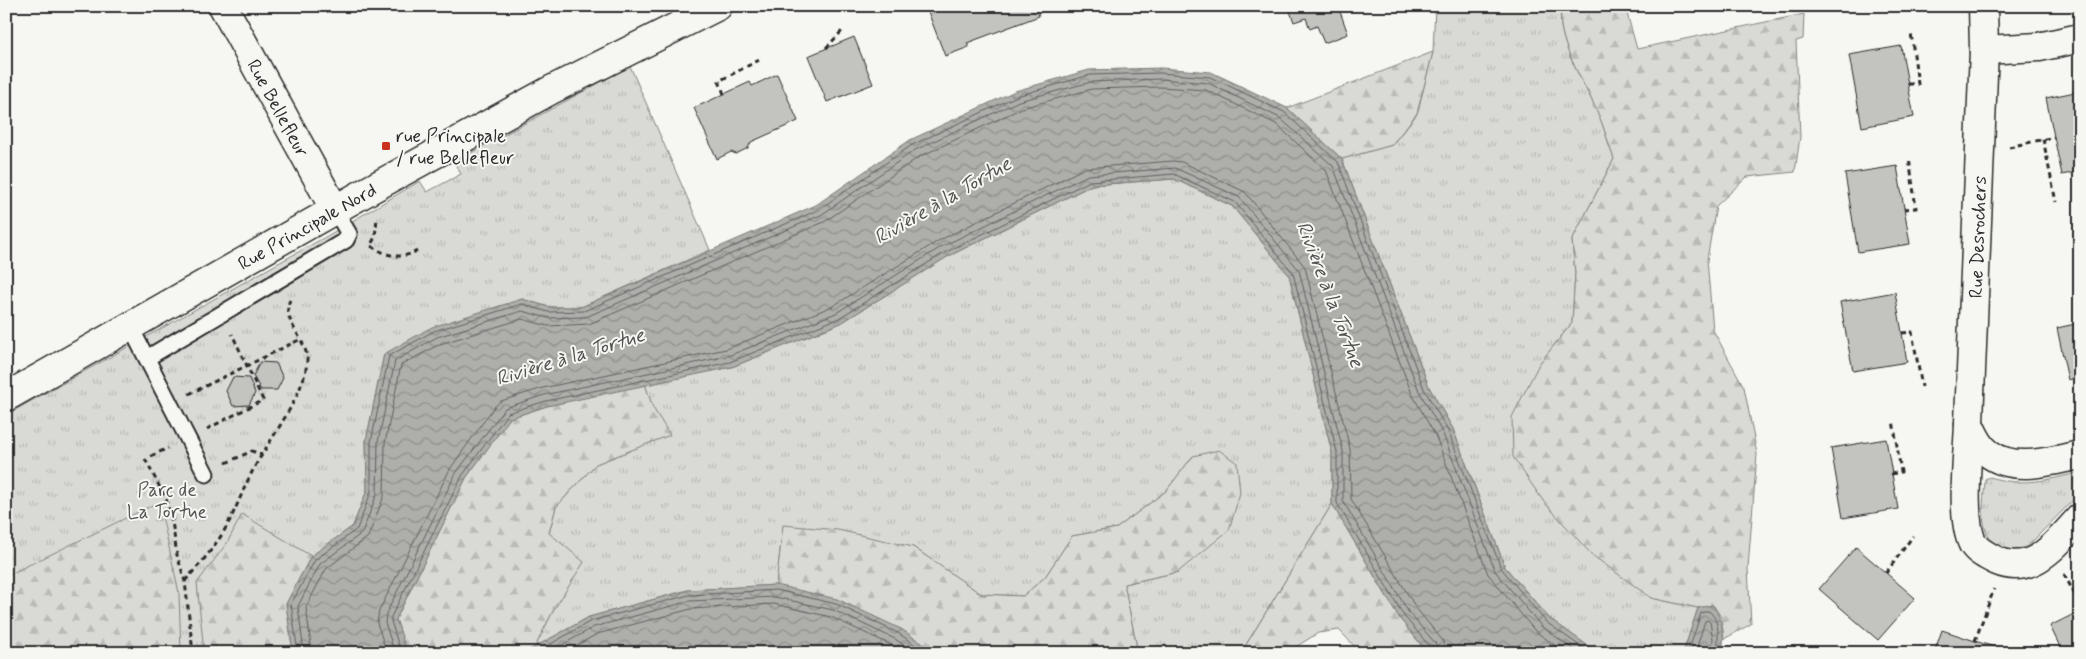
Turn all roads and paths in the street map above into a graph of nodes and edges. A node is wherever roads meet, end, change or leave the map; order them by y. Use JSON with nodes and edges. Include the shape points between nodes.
{"nodes":[{"id":1,"x":223,"y":6,"type":"edge"},
{"id":2,"x":718,"y":6,"type":"edge"},
{"id":3,"x":1983,"y":6,"type":"edge"},
{"id":4,"x":842,"y":31,"type":"dead end"},
{"id":5,"x":1910,"y":32,"type":"dead end"},
{"id":6,"x":2080,"y":38,"type":"edge"},
{"id":7,"x":826,"y":48,"type":"dead end"},
{"id":8,"x":1984,"y":50,"type":"junction"},
{"id":9,"x":759,"y":60,"type":"dead end"},
{"id":10,"x":1908,"y":84,"type":"dead end"},
{"id":11,"x":724,"y":94,"type":"dead end"},
{"id":12,"x":2054,"y":137,"type":"dead end"},
{"id":13,"x":2043,"y":139,"type":"junction"},
{"id":14,"x":1980,"y":153,"type":"junction"},
{"id":15,"x":1909,"y":158,"type":"dead end"},
{"id":16,"x":2056,"y":202,"type":"dead end"},
{"id":17,"x":335,"y":210,"type":"junction"},
{"id":18,"x":1904,"y":210,"type":"dead end"},
{"id":19,"x":376,"y":212,"type":"dead end"},
{"id":20,"x":417,"y":251,"type":"dead end"},
{"id":21,"x":294,"y":295,"type":"dead end"},
{"id":22,"x":130,"y":326,"type":"junction"},
{"id":23,"x":231,"y":332,"type":"dead end"},
{"id":24,"x":1902,"y":333,"type":"dead end"},
{"id":25,"x":301,"y":339,"type":"junction"},
{"id":26,"x":147,"y":358,"type":"junction"},
{"id":27,"x":246,"y":366,"type":"junction"},
{"id":28,"x":1922,"y":388,"type":"dead end"},
{"id":29,"x":6,"y":396,"type":"edge"},
{"id":30,"x":170,"y":403,"type":"junction"},
{"id":31,"x":1893,"y":420,"type":"dead end"},
{"id":32,"x":1969,"y":424,"type":"junction"},
{"id":33,"x":188,"y":438,"type":"junction"},
{"id":34,"x":262,"y":454,"type":"junction"},
{"id":35,"x":2080,"y":455,"type":"edge"},
{"id":36,"x":145,"y":459,"type":"dead end"},
{"id":37,"x":206,"y":474,"type":"joint"},
{"id":38,"x":1892,"y":474,"type":"dead end"},
{"id":39,"x":2080,"y":518,"type":"edge"},
{"id":40,"x":1913,"y":536,"type":"dead end"},
{"id":41,"x":2003,"y":564,"type":"junction"},
{"id":42,"x":1886,"y":573,"type":"dead end"},
{"id":43,"x":185,"y":581,"type":"junction"},
{"id":44,"x":1975,"y":640,"type":"dead end"},
{"id":45,"x":194,"y":653,"type":"edge"}],
"edges":[{"from":1,"to":17,"type":"street","name":"Rue Bellefleur"},
{"from":2,"to":17,"type":"street","name":"Rue Principale Nord","via":[[551,90]]},
{"from":3,"to":8,"type":"street","name":"Rue Desrochers"},
{"from":4,"to":7,"type":"path"},
{"from":5,"to":10,"type":"path","via":[[1918,84]]},
{"from":6,"to":8,"type":"street","via":[[2039,47]]},
{"from":8,"to":14,"type":"street","name":"Rue Desrochers"},
{"from":9,"to":11,"type":"path","via":[[718,81]]},
{"from":12,"to":13,"type":"path"},
{"from":13,"to":14,"type":"path"},
{"from":13,"to":16,"type":"path"},
{"from":14,"to":32,"type":"street","name":"Rue Desrochers"},
{"from":15,"to":18,"type":"path","via":[[1916,208]]},
{"from":17,"to":22,"type":"street","name":"Rue Principale Nord"},
{"from":17,"to":26,"type":"lane","via":[[349,234],[346,240]]},
{"from":19,"to":20,"type":"path","via":[[378,223],[370,246],[394,256],[405,257]]},
{"from":21,"to":25,"type":"path","via":[[288,313]]},
{"from":22,"to":26,"type":"lane"},
{"from":22,"to":29,"type":"street","name":"Rue Principale Nord"},
{"from":23,"to":27,"type":"path"},
{"from":24,"to":28,"type":"path","via":[[1912,332]]},
{"from":25,"to":27,"type":"path"},
{"from":25,"to":34,"type":"path","via":[[307,359],[304,378]]},
{"from":26,"to":30,"type":"lane"},
{"from":27,"to":30,"type":"path"},
{"from":27,"to":33,"type":"path","via":[[264,400]]},
{"from":30,"to":33,"type":"lane"},
{"from":31,"to":38,"type":"path","via":[[1901,472]]},
{"from":32,"to":35,"type":"street","via":[[1987,453],[2001,460],[2028,465]]},
{"from":32,"to":41,"type":"street","name":"Rue Desrochers","via":[[1968,530],[1974,545],[1986,556]]},
{"from":33,"to":37,"type":"lane"},
{"from":34,"to":37,"type":"path","via":[[252,451]]},
{"from":34,"to":43,"type":"path","via":[[217,542]]},
{"from":36,"to":43,"type":"path","via":[[170,510]]},
{"from":39,"to":41,"type":"street","name":"Rue Desrochers","via":[[2039,560],[2022,566]]},
{"from":40,"to":42,"type":"path"},
{"from":41,"to":44,"type":"path"},
{"from":43,"to":45,"type":"path"}]}
